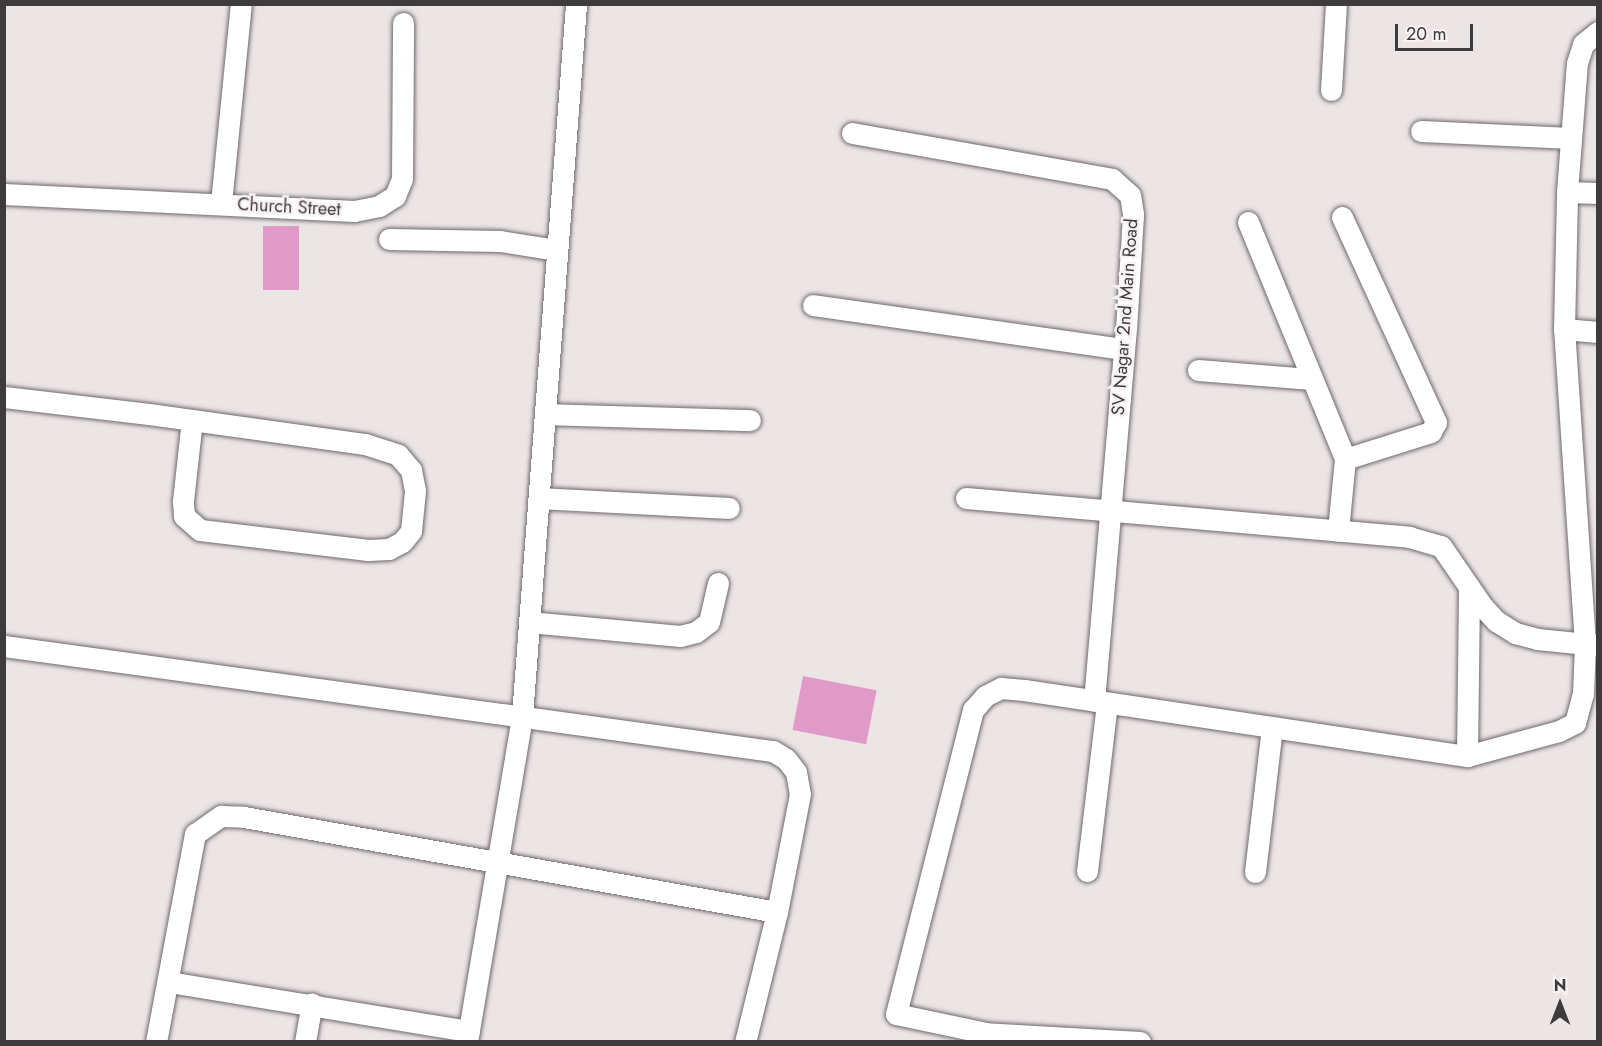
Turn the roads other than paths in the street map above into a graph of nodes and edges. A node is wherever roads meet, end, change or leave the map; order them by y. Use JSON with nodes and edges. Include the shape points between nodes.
{"nodes":[{"id":1,"x":241,"y":4,"type":"edge"},
{"id":2,"x":576,"y":4,"type":"edge"},
{"id":3,"x":1336,"y":4,"type":"edge"},
{"id":4,"x":403,"y":23,"type":"dead end"},
{"id":5,"x":1598,"y":32,"type":"edge"},
{"id":6,"x":1331,"y":90,"type":"dead end"},
{"id":7,"x":1421,"y":131,"type":"dead end"},
{"id":8,"x":852,"y":133,"type":"dead end"},
{"id":9,"x":1571,"y":138,"type":"junction"},
{"id":10,"x":1567,"y":192,"type":"junction"},
{"id":11,"x":1598,"y":193,"type":"edge"},
{"id":12,"x":4,"y":194,"type":"edge"},
{"id":13,"x":221,"y":203,"type":"junction"},
{"id":14,"x":1342,"y":217,"type":"dead end"},
{"id":15,"x":1248,"y":222,"type":"dead end"},
{"id":16,"x":389,"y":239,"type":"dead end"},
{"id":17,"x":557,"y":250,"type":"junction"},
{"id":18,"x":813,"y":305,"type":"dead end"},
{"id":19,"x":1564,"y":329,"type":"junction"},
{"id":20,"x":1598,"y":332,"type":"edge"},
{"id":21,"x":1124,"y":349,"type":"junction"},
{"id":22,"x":1198,"y":370,"type":"dead end"},
{"id":23,"x":1309,"y":379,"type":"junction"},
{"id":24,"x":4,"y":397,"type":"edge"},
{"id":25,"x":545,"y":414,"type":"junction"},
{"id":26,"x":192,"y":420,"type":"junction"},
{"id":27,"x":750,"y":420,"type":"dead end"},
{"id":28,"x":1345,"y":459,"type":"junction"},
{"id":29,"x":539,"y":498,"type":"junction"},
{"id":30,"x":966,"y":498,"type":"dead end"},
{"id":31,"x":729,"y":508,"type":"dead end"},
{"id":32,"x":1108,"y":512,"type":"junction"},
{"id":33,"x":1338,"y":531,"type":"junction"},
{"id":34,"x":718,"y":583,"type":"dead end"},
{"id":35,"x":1470,"y":588,"type":"junction"},
{"id":36,"x":529,"y":622,"type":"junction"},
{"id":37,"x":1591,"y":645,"type":"edge"},
{"id":38,"x":4,"y":646,"type":"edge"},
{"id":39,"x":1101,"y":702,"type":"junction"},
{"id":40,"x":522,"y":716,"type":"junction"},
{"id":41,"x":1272,"y":727,"type":"junction"},
{"id":42,"x":1467,"y":756,"type":"junction"},
{"id":43,"x":497,"y":862,"type":"junction"},
{"id":44,"x":1087,"y":871,"type":"dead end"},
{"id":45,"x":1255,"y":872,"type":"dead end"},
{"id":46,"x":777,"y":912,"type":"junction"},
{"id":47,"x":169,"y":982,"type":"junction"},
{"id":48,"x":312,"y":1004,"type":"junction"},
{"id":49,"x":468,"y":1036,"type":"edge"},
{"id":50,"x":986,"y":1037,"type":"edge"},
{"id":51,"x":156,"y":1041,"type":"edge"},
{"id":52,"x":305,"y":1041,"type":"edge"},
{"id":53,"x":745,"y":1041,"type":"edge"},
{"id":54,"x":1140,"y":1041,"type":"edge"}],
"edges":[{"from":1,"to":13,"type":"street"},
{"from":2,"to":17,"type":"street"},
{"from":3,"to":6,"type":"street"},
{"from":4,"to":13,"type":"street","name":"Church Street","via":[[402,179],[395,196],[379,206],[354,211]]},
{"from":5,"to":9,"type":"street","via":[[1583,44],[1577,63]]},
{"from":7,"to":9,"type":"street"},
{"from":8,"to":21,"type":"street","name":"SV Nagar 2nd Main Road","via":[[1121,183],[1130,195],[1133,215]]},
{"from":9,"to":10,"type":"street"},
{"from":10,"to":11,"type":"street"},
{"from":10,"to":19,"type":"street"},
{"from":12,"to":13,"type":"street","name":"Church Street"},
{"from":14,"to":28,"type":"street","via":[[1436,422],[1431,432]]},
{"from":15,"to":23,"type":"street"},
{"from":16,"to":17,"type":"street","via":[[500,241]]},
{"from":17,"to":25,"type":"street"},
{"from":18,"to":21,"type":"street"},
{"from":19,"to":20,"type":"street"},
{"from":19,"to":37,"type":"street"},
{"from":21,"to":32,"type":"street","name":"SV Nagar 2nd Main Road"},
{"from":22,"to":23,"type":"street"},
{"from":23,"to":28,"type":"street"},
{"from":24,"to":26,"type":"street"},
{"from":25,"to":27,"type":"street"},
{"from":25,"to":29,"type":"street"},
{"from":26,"to":26,"type":"street","via":[[365,444],[398,454],[411,470],[415,491],[411,531],[389,549],[368,550],[200,530],[184,516]]},
{"from":28,"to":33,"type":"street"},
{"from":29,"to":31,"type":"street"},
{"from":29,"to":36,"type":"street"},
{"from":30,"to":32,"type":"street"},
{"from":32,"to":33,"type":"street"},
{"from":32,"to":39,"type":"street","name":"SV Nagar 2nd Main Road"},
{"from":33,"to":35,"type":"street","via":[[1409,537],[1441,546]]},
{"from":34,"to":36,"type":"street","via":[[709,622],[696,632],[680,636]]},
{"from":35,"to":37,"type":"street","via":[[1496,621],[1515,633]]},
{"from":35,"to":42,"type":"street"},
{"from":36,"to":40,"type":"street"},
{"from":37,"to":42,"type":"street","via":[[1575,723]]},
{"from":38,"to":40,"type":"street"},
{"from":39,"to":41,"type":"street"},
{"from":39,"to":44,"type":"street","name":"SV Nagar 2nd Main Road"},
{"from":39,"to":50,"type":"street","via":[[1001,688],[985,696],[973,710],[897,1014]]},
{"from":40,"to":43,"type":"street"},
{"from":40,"to":46,"type":"street","via":[[773,751],[786,759],[796,772],[800,794]]},
{"from":41,"to":42,"type":"street"},
{"from":41,"to":45,"type":"street"},
{"from":43,"to":46,"type":"street"},
{"from":43,"to":47,"type":"street","via":[[221,816],[195,834]]},
{"from":43,"to":49,"type":"street"},
{"from":46,"to":53,"type":"street"},
{"from":47,"to":48,"type":"street"},
{"from":47,"to":51,"type":"street"},
{"from":48,"to":49,"type":"street"},
{"from":48,"to":52,"type":"street"},
{"from":50,"to":54,"type":"street"}]}
